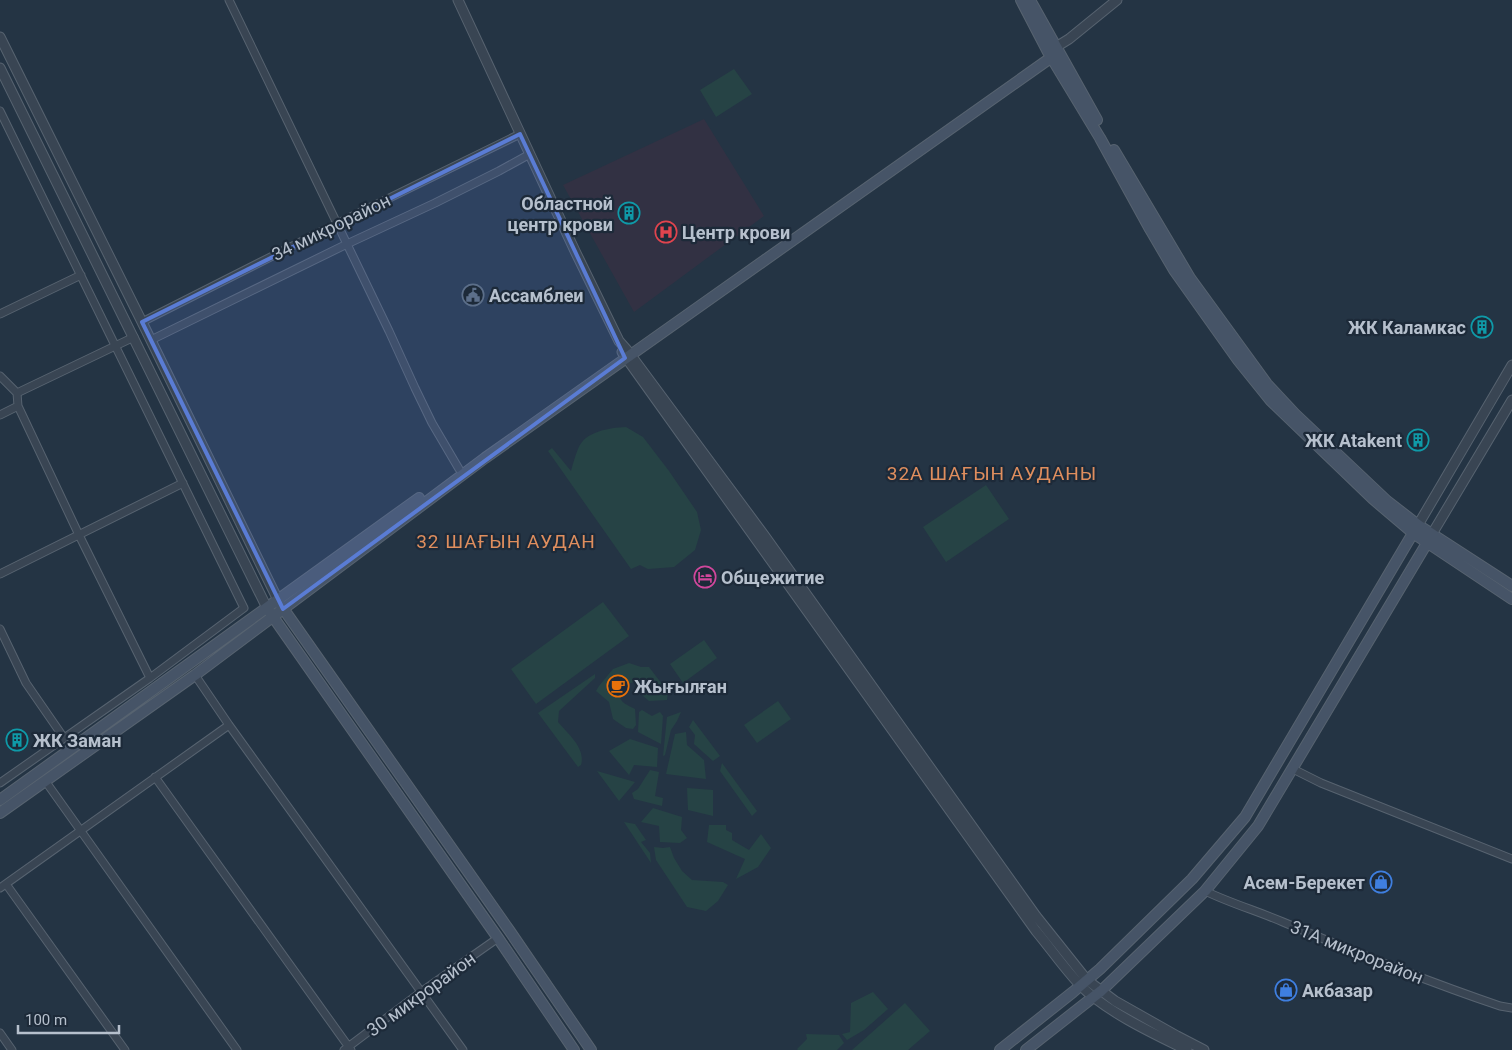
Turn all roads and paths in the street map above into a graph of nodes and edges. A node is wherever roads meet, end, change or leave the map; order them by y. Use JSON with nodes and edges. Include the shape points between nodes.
{"nodes":[{"id":1,"x":228,"y":0,"type":"edge"},
{"id":2,"x":458,"y":0,"type":"edge"},
{"id":3,"x":1020,"y":0,"type":"edge"},
{"id":4,"x":1030,"y":0,"type":"edge"},
{"id":5,"x":1117,"y":0,"type":"edge"},
{"id":6,"x":0,"y":37,"type":"edge"},
{"id":7,"x":1053,"y":52,"type":"junction"},
{"id":8,"x":0,"y":68,"type":"edge"},
{"id":9,"x":0,"y":111,"type":"edge"},
{"id":10,"x":520,"y":134,"type":"junction"},
{"id":11,"x":530,"y":154,"type":"junction"},
{"id":12,"x":337,"y":224,"type":"junction"},
{"id":13,"x":347,"y":244,"type":"junction"},
{"id":14,"x":81,"y":276,"type":"junction"},
{"id":15,"x":0,"y":314,"type":"edge"},
{"id":16,"x":142,"y":322,"type":"junction"},
{"id":17,"x":134,"y":338,"type":"junction"},
{"id":18,"x":151,"y":340,"type":"junction"},
{"id":19,"x":115,"y":345,"type":"junction"},
{"id":20,"x":626,"y":354,"type":"junction"},
{"id":21,"x":1512,"y":365,"type":"edge"},
{"id":22,"x":2,"y":380,"type":"edge"},
{"id":23,"x":17,"y":394,"type":"junction"},
{"id":24,"x":1512,"y":400,"type":"edge"},
{"id":25,"x":18,"y":406,"type":"junction"},
{"id":26,"x":0,"y":415,"type":"edge"},
{"id":27,"x":459,"y":469,"type":"junction"},
{"id":28,"x":183,"y":483,"type":"junction"},
{"id":29,"x":1415,"y":529,"type":"junction"},
{"id":30,"x":78,"y":535,"type":"junction"},
{"id":31,"x":1430,"y":539,"type":"junction"},
{"id":32,"x":0,"y":574,"type":"edge"},
{"id":33,"x":1512,"y":586,"type":"edge"},
{"id":34,"x":1512,"y":599,"type":"edge"},
{"id":35,"x":280,"y":604,"type":"junction"},
{"id":36,"x":270,"y":612,"type":"junction"},
{"id":37,"x":222,"y":625,"type":"junction"},
{"id":38,"x":0,"y":629,"type":"edge"},
{"id":39,"x":229,"y":635,"type":"junction"},
{"id":40,"x":194,"y":675,"type":"junction"},
{"id":41,"x":150,"y":678,"type":"junction"},
{"id":42,"x":229,"y":725,"type":"junction"},
{"id":43,"x":64,"y":738,"type":"junction"},
{"id":44,"x":1292,"y":769,"type":"junction"},
{"id":45,"x":155,"y":777,"type":"junction"},
{"id":46,"x":46,"y":782,"type":"junction"},
{"id":47,"x":0,"y":783,"type":"edge"},
{"id":48,"x":0,"y":800,"type":"edge"},
{"id":49,"x":0,"y":813,"type":"edge"},
{"id":50,"x":81,"y":830,"type":"junction"},
{"id":51,"x":1512,"y":858,"type":"edge"},
{"id":52,"x":1192,"y":879,"type":"junction"},
{"id":53,"x":3,"y":886,"type":"edge"},
{"id":54,"x":1205,"y":891,"type":"junction"},
{"id":55,"x":498,"y":938,"type":"junction"},
{"id":56,"x":1084,"y":983,"type":"junction"},
{"id":57,"x":421,"y":992,"type":"junction"},
{"id":58,"x":1097,"y":994,"type":"junction"},
{"id":59,"x":1512,"y":1008,"type":"edge"},
{"id":60,"x":0,"y":1033,"type":"edge"},
{"id":61,"x":348,"y":1049,"type":"edge"},
{"id":62,"x":12,"y":1050,"type":"edge"},
{"id":63,"x":125,"y":1050,"type":"edge"},
{"id":64,"x":237,"y":1050,"type":"edge"},
{"id":65,"x":463,"y":1050,"type":"edge"},
{"id":66,"x":574,"y":1050,"type":"edge"},
{"id":67,"x":591,"y":1050,"type":"edge"},
{"id":68,"x":1000,"y":1050,"type":"edge"},
{"id":69,"x":1026,"y":1050,"type":"edge"},
{"id":70,"x":1187,"y":1050,"type":"edge"},
{"id":71,"x":1204,"y":1050,"type":"edge"}],
"edges":[{"from":1,"to":12,"type":"street"},
{"from":2,"to":10,"type":"street"},
{"from":3,"to":7,"type":"main road"},
{"from":4,"to":7,"type":"main road"},
{"from":5,"to":7,"type":"street"},
{"from":6,"to":16,"type":"street"},
{"from":7,"to":20,"type":"main road"},
{"from":7,"to":29,"type":"main road","via":[[1174,270],[1238,360],[1271,401],[1372,499]]},
{"from":8,"to":17,"type":"street"},
{"from":9,"to":14,"type":"street"},
{"from":10,"to":11,"type":"street"},
{"from":10,"to":12,"type":"street","name":"34 микрорайон"},
{"from":11,"to":13,"type":"street"},
{"from":11,"to":20,"type":"street"},
{"from":12,"to":13,"type":"street"},
{"from":12,"to":16,"type":"street","name":"34 микрорайон"},
{"from":13,"to":18,"type":"street"},
{"from":13,"to":27,"type":"street","via":[[432,423]]},
{"from":14,"to":15,"type":"street"},
{"from":14,"to":19,"type":"street"},
{"from":16,"to":18,"type":"street"},
{"from":17,"to":19,"type":"street"},
{"from":17,"to":36,"type":"street"},
{"from":18,"to":35,"type":"street"},
{"from":19,"to":23,"type":"street"},
{"from":19,"to":28,"type":"street"},
{"from":20,"to":27,"type":"main road"},
{"from":20,"to":35,"type":"main road"},
{"from":20,"to":56,"type":"street","via":[[764,535]]},
{"from":21,"to":29,"type":"street"},
{"from":22,"to":23,"type":"street"},
{"from":23,"to":25,"type":"street"},
{"from":24,"to":31,"type":"street"},
{"from":25,"to":26,"type":"street"},
{"from":25,"to":30,"type":"street"},
{"from":27,"to":35,"type":"main road"},
{"from":28,"to":30,"type":"street"},
{"from":28,"to":37,"type":"street","via":[[244,608]]},
{"from":29,"to":31,"type":"main road"},
{"from":29,"to":52,"type":"main road","via":[[1245,817]]},
{"from":30,"to":32,"type":"street"},
{"from":30,"to":41,"type":"street"},
{"from":31,"to":33,"type":"main road"},
{"from":31,"to":34,"type":"main road"},
{"from":31,"to":44,"type":"main road"},
{"from":35,"to":36,"type":"main road"},
{"from":35,"to":67,"type":"main road"},
{"from":36,"to":39,"type":"main road"},
{"from":36,"to":40,"type":"main road"},
{"from":36,"to":55,"type":"main road"},
{"from":37,"to":39,"type":"street"},
{"from":37,"to":41,"type":"street"},
{"from":38,"to":43,"type":"street","via":[[26,683]]},
{"from":39,"to":48,"type":"main road"},
{"from":40,"to":42,"type":"street"},
{"from":40,"to":46,"type":"main road"},
{"from":41,"to":43,"type":"street"},
{"from":42,"to":45,"type":"street"},
{"from":42,"to":57,"type":"street"},
{"from":43,"to":47,"type":"street"},
{"from":44,"to":51,"type":"street"},
{"from":44,"to":54,"type":"main road","via":[[1258,826]]},
{"from":45,"to":50,"type":"street"},
{"from":45,"to":61,"type":"street"},
{"from":46,"to":49,"type":"main road"},
{"from":46,"to":50,"type":"street"},
{"from":50,"to":53,"type":"street"},
{"from":50,"to":64,"type":"street"},
{"from":52,"to":54,"type":"main road"},
{"from":52,"to":56,"type":"main road"},
{"from":53,"to":63,"type":"street"},
{"from":54,"to":58,"type":"main road"},
{"from":54,"to":59,"type":"street","name":"31А микрорайон","via":[[1425,979]]},
{"from":55,"to":57,"type":"street","name":"30 микрорайон"},
{"from":55,"to":66,"type":"main road"},
{"from":56,"to":58,"type":"street"},
{"from":56,"to":68,"type":"main road"},
{"from":57,"to":61,"type":"street","name":"30 микрорайон"},
{"from":57,"to":65,"type":"street"},
{"from":58,"to":69,"type":"main road"},
{"from":58,"to":70,"type":"street","via":[[1152,1033]]},
{"from":58,"to":71,"type":"street"},
{"from":60,"to":62,"type":"street"}]}
